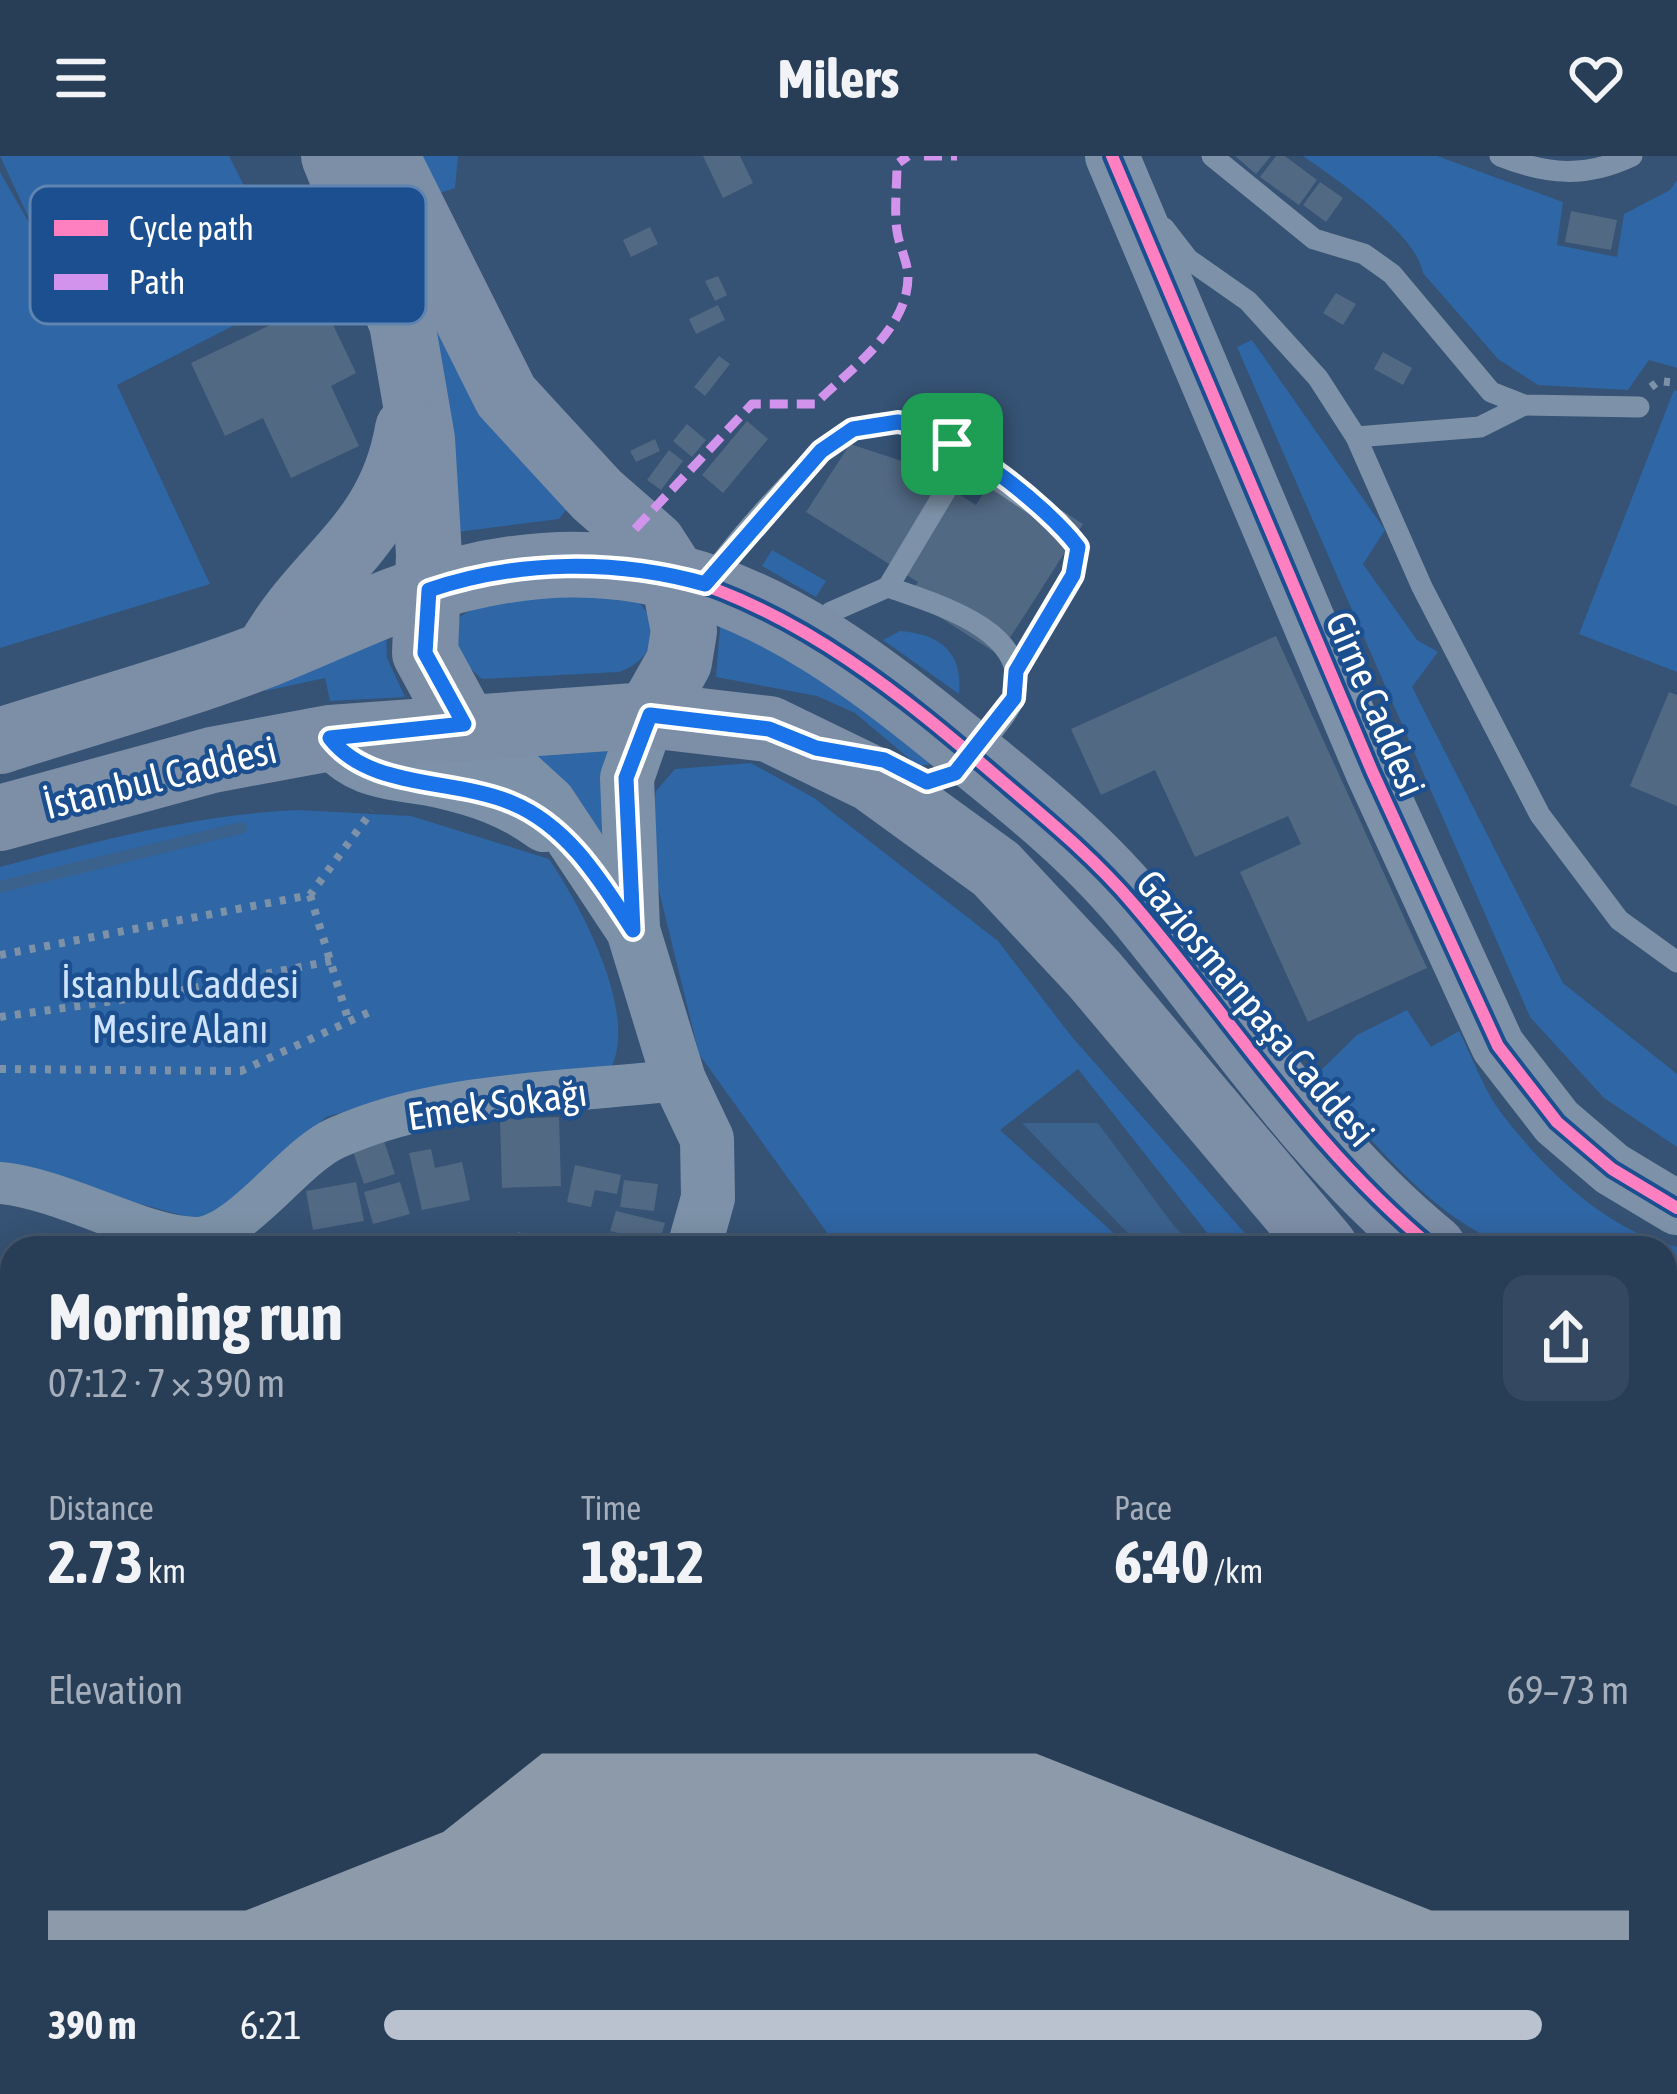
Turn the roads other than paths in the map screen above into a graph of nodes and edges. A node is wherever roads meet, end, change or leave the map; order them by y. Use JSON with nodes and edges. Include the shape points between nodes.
{"nodes":[{"id":1,"x":334,"y":156,"type":"edge"},
{"id":2,"x":386,"y":156,"type":"edge"},
{"id":3,"x":1212,"y":156,"type":"edge"},
{"id":4,"x":1500,"y":156,"type":"edge"},
{"id":5,"x":1632,"y":156,"type":"edge"},
{"id":6,"x":1113,"y":158,"type":"edge"},
{"id":7,"x":346,"y":186,"type":"edge"},
{"id":8,"x":401,"y":186,"type":"edge"},
{"id":9,"x":426,"y":236,"type":"edge"},
{"id":10,"x":402,"y":324,"type":"edge"},
{"id":11,"x":414,"y":390,"type":"junction"},
{"id":12,"x":1524,"y":405,"type":"junction"},
{"id":13,"x":1639,"y":407,"type":"dead end"},
{"id":14,"x":1356,"y":437,"type":"junction"},
{"id":15,"x":967,"y":455,"type":"junction"},
{"id":16,"x":689,"y":579,"type":"junction"},
{"id":17,"x":888,"y":587,"type":"junction"},
{"id":18,"x":429,"y":590,"type":"junction"},
{"id":19,"x":815,"y":634,"type":"junction"},
{"id":20,"x":267,"y":654,"type":"junction"},
{"id":21,"x":1016,"y":671,"type":"junction"},
{"id":22,"x":650,"y":715,"type":"junction"},
{"id":23,"x":464,"y":724,"type":"junction"},
{"id":24,"x":330,"y":738,"type":"junction"},
{"id":25,"x":0,"y":741,"type":"edge"},
{"id":26,"x":816,"y":748,"type":"junction"},
{"id":27,"x":973,"y":756,"type":"junction"},
{"id":28,"x":0,"y":818,"type":"edge"},
{"id":29,"x":579,"y":850,"type":"junction"},
{"id":30,"x":633,"y":930,"type":"junction"},
{"id":31,"x":1677,"y":962,"type":"edge"},
{"id":32,"x":680,"y":1080,"type":"junction"},
{"id":33,"x":0,"y":1183,"type":"edge"},
{"id":34,"x":1677,"y":1208,"type":"edge"},
{"id":35,"x":190,"y":1236,"type":"edge"},
{"id":36,"x":202,"y":1236,"type":"edge"},
{"id":37,"x":696,"y":1236,"type":"edge"},
{"id":38,"x":1315,"y":1236,"type":"edge"},
{"id":39,"x":1418,"y":1236,"type":"edge"}],
"edges":[{"from":1,"to":7,"type":"main road"},
{"from":2,"to":8,"type":"main road"},
{"from":3,"to":12,"type":"lane","via":[[1314,238],[1379,264],[1491,392]]},
{"from":4,"to":5,"type":"lane","via":[[1583,174]]},
{"from":6,"to":14,"type":"lane","via":[[1188,259],[1248,301],[1318,378]]},
{"from":6,"to":34,"type":"street","name":"Girne Caddesi","via":[[1372,771],[1498,1046],[1557,1122],[1612,1169]]},
{"from":9,"to":16,"type":"main road","via":[[506,396],[596,495]]},
{"from":10,"to":11,"type":"main road"},
{"from":11,"to":18,"type":"main road"},
{"from":11,"to":20,"type":"main road","via":[[402,461],[383,506]]},
{"from":12,"to":13,"type":"lane"},
{"from":12,"to":14,"type":"lane","via":[[1480,428]]},
{"from":14,"to":31,"type":"lane","via":[[1422,587],[1540,814],[1618,920]]},
{"from":15,"to":16,"type":"lane","via":[[916,425],[853,429]]},
{"from":15,"to":17,"type":"lane"},
{"from":15,"to":21,"type":"lane","via":[[1058,520],[1078,547],[1073,575]]},
{"from":16,"to":18,"type":"main road","name":"İstanbul Caddesi","via":[[521,568]]},
{"from":16,"to":19,"type":"main road","name":"Gaziosmanpaşa Caddesi"},
{"from":16,"to":22,"type":"main road","via":[[679,662]]},
{"from":17,"to":19,"type":"lane","via":[[831,612]]},
{"from":17,"to":21,"type":"lane","via":[[980,626]]},
{"from":18,"to":20,"type":"main road","name":"İstanbul Caddesi"},
{"from":18,"to":23,"type":"main road","via":[[425,653]]},
{"from":19,"to":27,"type":"main road","name":"Gaziosmanpaşa Caddesi"},
{"from":20,"to":25,"type":"main road","name":"İstanbul Caddesi"},
{"from":21,"to":27,"type":"lane","via":[[1014,698]]},
{"from":22,"to":23,"type":"main road","name":"İstanbul Caddesi"},
{"from":22,"to":26,"type":"main road","via":[[769,729]]},
{"from":22,"to":30,"type":"street","via":[[626,778]]},
{"from":23,"to":24,"type":"main road","name":"İstanbul Caddesi"},
{"from":23,"to":29,"type":"street","via":[[549,802]]},
{"from":24,"to":28,"type":"main road","name":"İstanbul Caddesi","via":[[212,760]]},
{"from":24,"to":29,"type":"street","via":[[345,758],[516,804]]},
{"from":26,"to":27,"type":"main road","via":[[884,760],[927,782]]},
{"from":26,"to":38,"type":"main road","via":[[996,869]]},
{"from":27,"to":39,"type":"main road","name":"Gaziosmanpaşa Caddesi","via":[[1092,859],[1332,1151]]},
{"from":29,"to":30,"type":"street"},
{"from":30,"to":32,"type":"street"},
{"from":32,"to":36,"type":"street","name":"Emek Sokağı","via":[[422,1109],[370,1125],[331,1140],[227,1227]]},
{"from":32,"to":37,"type":"street","via":[[710,1169]]},
{"from":33,"to":35,"type":"street","name":"Emek Sokağı","via":[[48,1190]]}]}
